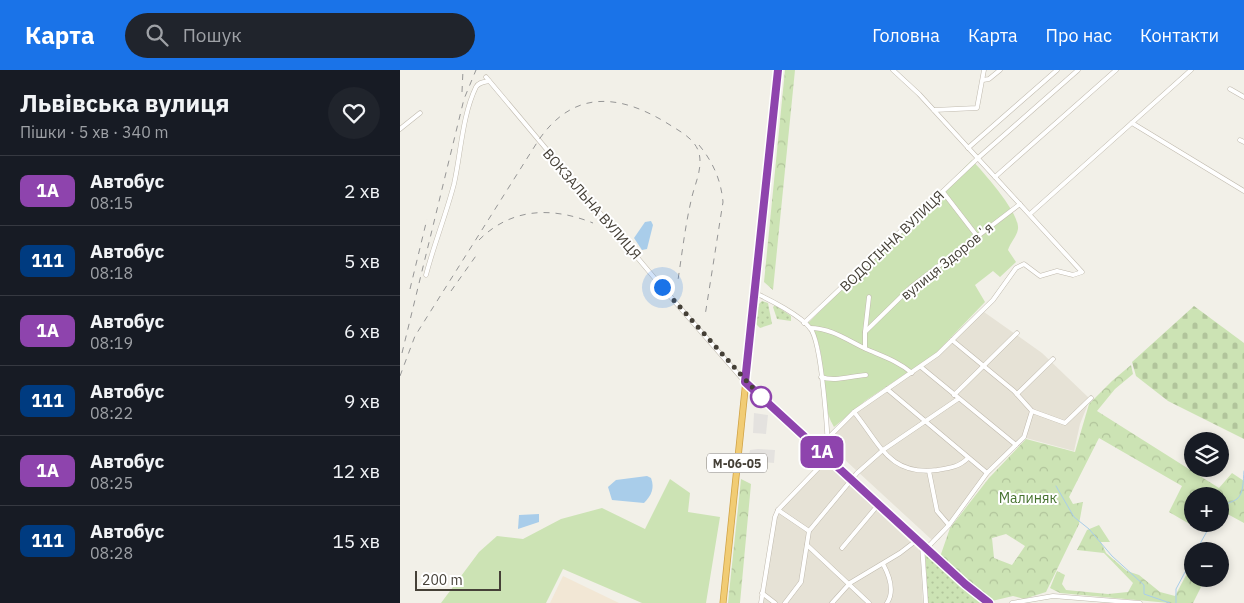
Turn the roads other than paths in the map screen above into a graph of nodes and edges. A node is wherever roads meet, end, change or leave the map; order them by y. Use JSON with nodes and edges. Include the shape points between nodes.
{"nodes":[{"id":1,"x":778,"y":70,"type":"edge"},
{"id":2,"x":893,"y":70,"type":"edge"},
{"id":3,"x":984,"y":70,"type":"edge"},
{"id":4,"x":1000,"y":70,"type":"edge"},
{"id":5,"x":1057,"y":70,"type":"edge"},
{"id":6,"x":1078,"y":70,"type":"edge"},
{"id":7,"x":1116,"y":70,"type":"edge"},
{"id":8,"x":1191,"y":70,"type":"edge"},
{"id":9,"x":983,"y":80,"type":"junction"},
{"id":10,"x":1230,"y":89,"type":"dead end"},
{"id":11,"x":1244,"y":97,"type":"edge"},
{"id":12,"x":934,"y":110,"type":"junction"},
{"id":13,"x":420,"y":113,"type":"dead end"},
{"id":14,"x":1132,"y":123,"type":"junction"},
{"id":15,"x":400,"y":129,"type":"edge"},
{"id":16,"x":968,"y":148,"type":"junction"},
{"id":17,"x":978,"y":158,"type":"junction"},
{"id":18,"x":995,"y":177,"type":"junction"},
{"id":19,"x":1244,"y":191,"type":"edge"},
{"id":20,"x":943,"y":192,"type":"junction"},
{"id":21,"x":1020,"y":204,"type":"junction"},
{"id":22,"x":1030,"y":214,"type":"junction"},
{"id":23,"x":977,"y":236,"type":"junction"},
{"id":24,"x":426,"y":275,"type":"dead end"},
{"id":25,"x":755,"y":293,"type":"junction"},
{"id":26,"x":870,"y":297,"type":"dead end"},
{"id":27,"x":804,"y":323,"type":"junction"},
{"id":28,"x":810,"y":328,"type":"junction"},
{"id":29,"x":865,"y":332,"type":"junction"},
{"id":30,"x":1016,"y":333,"type":"dead end"},
{"id":31,"x":952,"y":340,"type":"junction"},
{"id":32,"x":865,"y":348,"type":"junction"},
{"id":33,"x":1053,"y":359,"type":"dead end"},
{"id":34,"x":982,"y":366,"type":"junction"},
{"id":35,"x":921,"y":367,"type":"junction"},
{"id":36,"x":912,"y":372,"type":"junction"},
{"id":37,"x":866,"y":375,"type":"dead end"},
{"id":38,"x":821,"y":377,"type":"junction"},
{"id":39,"x":745,"y":382,"type":"junction"},
{"id":40,"x":887,"y":389,"type":"junction"},
{"id":41,"x":1016,"y":394,"type":"junction"},
{"id":42,"x":954,"y":395,"type":"junction"},
{"id":43,"x":1091,"y":398,"type":"dead end"},
{"id":44,"x":958,"y":399,"type":"junction"},
{"id":45,"x":1032,"y":411,"type":"junction"},
{"id":46,"x":854,"y":412,"type":"junction"},
{"id":47,"x":925,"y":421,"type":"junction"},
{"id":48,"x":828,"y":438,"type":"junction"},
{"id":49,"x":1016,"y":445,"type":"junction"},
{"id":50,"x":883,"y":450,"type":"junction"},
{"id":51,"x":828,"y":458,"type":"junction"},
{"id":52,"x":968,"y":458,"type":"junction"},
{"id":53,"x":929,"y":470,"type":"junction"},
{"id":54,"x":987,"y":474,"type":"junction"},
{"id":55,"x":852,"y":480,"type":"junction"},
{"id":56,"x":878,"y":505,"type":"junction"},
{"id":57,"x":778,"y":510,"type":"junction"},
{"id":58,"x":949,"y":525,"type":"junction"},
{"id":59,"x":809,"y":532,"type":"junction"},
{"id":60,"x":917,"y":540,"type":"junction"},
{"id":61,"x":806,"y":545,"type":"junction"},
{"id":62,"x":922,"y":545,"type":"junction"},
{"id":63,"x":842,"y":548,"type":"dead end"},
{"id":64,"x":926,"y":549,"type":"junction"},
{"id":65,"x":883,"y":564,"type":"junction"},
{"id":66,"x":850,"y":583,"type":"junction"},
{"id":67,"x":762,"y":593,"type":"junction"},
{"id":68,"x":1029,"y":601,"type":"edge"},
{"id":69,"x":723,"y":603,"type":"edge"},
{"id":70,"x":761,"y":603,"type":"edge"},
{"id":71,"x":775,"y":603,"type":"edge"},
{"id":72,"x":785,"y":603,"type":"edge"},
{"id":73,"x":832,"y":603,"type":"edge"},
{"id":74,"x":869,"y":603,"type":"edge"},
{"id":75,"x":887,"y":603,"type":"edge"},
{"id":76,"x":926,"y":603,"type":"edge"},
{"id":77,"x":989,"y":603,"type":"edge"},
{"id":78,"x":1012,"y":603,"type":"edge"},
{"id":79,"x":1140,"y":603,"type":"edge"}],
"edges":[{"from":1,"to":25,"type":"highway","number":"М-06-05"},
{"from":2,"to":12,"type":"street"},
{"from":3,"to":9,"type":"street"},
{"from":4,"to":9,"type":"street"},
{"from":5,"to":16,"type":"street"},
{"from":6,"to":17,"type":"street","name":"ВОДОГІННА ВУЛИЦЯ"},
{"from":7,"to":18,"type":"street"},
{"from":8,"to":14,"type":"street"},
{"from":9,"to":12,"type":"street","via":[[980,106],[975,110]]},
{"from":10,"to":11,"type":"street"},
{"from":12,"to":16,"type":"street"},
{"from":13,"to":15,"type":"street"},
{"from":14,"to":19,"type":"street"},
{"from":14,"to":22,"type":"street"},
{"from":16,"to":17,"type":"street"},
{"from":17,"to":18,"type":"street"},
{"from":17,"to":20,"type":"street","name":"ВОДОГІННА ВУЛИЦЯ"},
{"from":18,"to":21,"type":"street"},
{"from":20,"to":23,"type":"street"},
{"from":20,"to":27,"type":"street","name":"ВОДОГІННА ВУЛИЦЯ"},
{"from":21,"to":22,"type":"street"},
{"from":21,"to":23,"type":"street","name":"вулиця Здоровʼя"},
{"from":22,"to":31,"type":"street","via":[[1082,272],[1073,275],[1057,271],[1040,276],[1024,264],[1016,268],[993,300]]},
{"from":23,"to":29,"type":"street","name":"вулиця Здоровʼя","via":[[911,287]]},
{"from":24,"to":39,"type":"street","name":"ВОКЗАЛЬНА ВУЛИЦЯ","via":[[451,197],[472,101],[477,86],[488,79]]},
{"from":25,"to":27,"type":"street","via":[[770,299]]},
{"from":25,"to":39,"type":"highway","number":"М-06-05"},
{"from":26,"to":29,"type":"street"},
{"from":27,"to":28,"type":"street"},
{"from":28,"to":32,"type":"street","via":[[822,328]]},
{"from":28,"to":38,"type":"street","via":[[817,345]]},
{"from":29,"to":32,"type":"street"},
{"from":30,"to":34,"type":"street"},
{"from":31,"to":34,"type":"street"},
{"from":31,"to":35,"type":"street"},
{"from":32,"to":36,"type":"street"},
{"from":33,"to":41,"type":"street"},
{"from":34,"to":41,"type":"street"},
{"from":34,"to":42,"type":"street"},
{"from":35,"to":36,"type":"street"},
{"from":35,"to":42,"type":"street"},
{"from":36,"to":40,"type":"street"},
{"from":37,"to":38,"type":"street","via":[[844,376],[833,381]]},
{"from":38,"to":48,"type":"street"},
{"from":39,"to":51,"type":"street","name":"ВОКЗАЛЬНА ВУЛИЦЯ"},
{"from":39,"to":69,"type":"highway","number":"М-06-05"},
{"from":40,"to":46,"type":"street"},
{"from":40,"to":47,"type":"street"},
{"from":41,"to":45,"type":"street"},
{"from":42,"to":44,"type":"street"},
{"from":43,"to":45,"type":"street","via":[[1065,423]]},
{"from":44,"to":47,"type":"street"},
{"from":44,"to":49,"type":"street"},
{"from":45,"to":49,"type":"street","via":[[1024,437]]},
{"from":46,"to":48,"type":"street"},
{"from":46,"to":50,"type":"street"},
{"from":47,"to":50,"type":"street"},
{"from":47,"to":52,"type":"street"},
{"from":48,"to":51,"type":"street"},
{"from":49,"to":54,"type":"street"},
{"from":50,"to":53,"type":"street","via":[[900,466]]},
{"from":50,"to":55,"type":"street"},
{"from":51,"to":55,"type":"street","name":"ВОКЗАЛЬНА ВУЛИЦЯ"},
{"from":51,"to":57,"type":"street"},
{"from":52,"to":53,"type":"street","via":[[953,468]]},
{"from":52,"to":54,"type":"street"},
{"from":53,"to":58,"type":"street","via":[[937,511]]},
{"from":54,"to":58,"type":"street"},
{"from":55,"to":56,"type":"street","name":"ВОКЗАЛЬНА ВУЛИЦЯ"},
{"from":55,"to":59,"type":"street"},
{"from":56,"to":60,"type":"street","name":"ВОКЗАЛЬНА ВУЛИЦЯ"},
{"from":56,"to":63,"type":"street"},
{"from":57,"to":59,"type":"street"},
{"from":57,"to":67,"type":"street"},
{"from":58,"to":64,"type":"street"},
{"from":59,"to":61,"type":"street"},
{"from":60,"to":62,"type":"street","name":"ВОКЗАЛЬНА ВУЛИЦЯ"},
{"from":60,"to":65,"type":"street"},
{"from":61,"to":66,"type":"street"},
{"from":61,"to":72,"type":"street","via":[[801,582]]},
{"from":62,"to":64,"type":"street","name":"ВОКЗАЛЬНА ВУЛИЦЯ"},
{"from":62,"to":76,"type":"street"},
{"from":64,"to":77,"type":"street","name":"ВОКЗАЛЬНА ВУЛИЦЯ"},
{"from":65,"to":66,"type":"street"},
{"from":65,"to":75,"type":"street","via":[[891,579]]},
{"from":66,"to":73,"type":"street"},
{"from":66,"to":74,"type":"street"},
{"from":67,"to":70,"type":"street"},
{"from":67,"to":71,"type":"street"},
{"from":68,"to":78,"type":"street"},
{"from":68,"to":79,"type":"street","via":[[1066,596]]}]}
